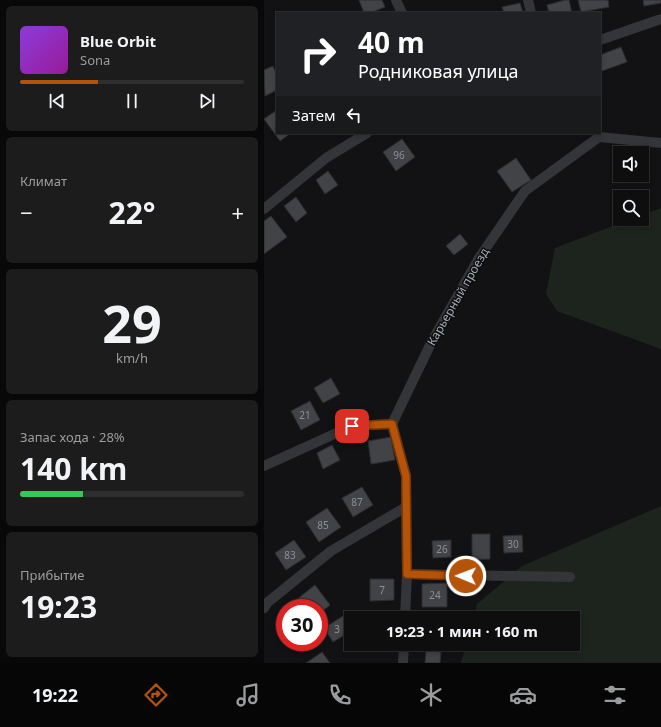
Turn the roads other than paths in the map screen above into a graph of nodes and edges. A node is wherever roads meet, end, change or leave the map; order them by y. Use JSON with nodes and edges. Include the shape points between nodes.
{"nodes":[{"id":1,"x":396,"y":0,"type":"edge"},
{"id":2,"x":528,"y":0,"type":"edge"},
{"id":3,"x":402,"y":12,"type":"edge"},
{"id":4,"x":531,"y":12,"type":"edge"},
{"id":5,"x":661,"y":19,"type":"edge"},
{"id":6,"x":601,"y":40,"type":"edge"},
{"id":7,"x":365,"y":134,"type":"edge"},
{"id":8,"x":661,"y":143,"type":"edge"},
{"id":9,"x":264,"y":209,"type":"edge"},
{"id":10,"x":392,"y":424,"type":"junction"},
{"id":11,"x":264,"y":466,"type":"edge"},
{"id":12,"x":406,"y":507,"type":"junction"},
{"id":13,"x":407,"y":574,"type":"junction"},
{"id":14,"x":570,"y":577,"type":"dead end"},
{"id":15,"x":264,"y":608,"type":"edge"},
{"id":16,"x":405,"y":611,"type":"edge"},
{"id":17,"x":404,"y":651,"type":"edge"},
{"id":18,"x":404,"y":663,"type":"edge"}],
"edges":[{"from":1,"to":3,"type":"street"},
{"from":2,"to":4,"type":"street"},
{"from":5,"to":6,"type":"street"},
{"from":7,"to":9,"type":"street","via":[[326,158]]},
{"from":8,"to":10,"type":"street","name":"Карьерный проезд","via":[[599,137],[525,191],[479,258],[432,341]]},
{"from":10,"to":11,"type":"street","via":[[352,426]]},
{"from":10,"to":12,"type":"street","via":[[406,476]]},
{"from":12,"to":13,"type":"street"},
{"from":12,"to":15,"type":"street","via":[[331,551]]},
{"from":13,"to":14,"type":"street"},
{"from":13,"to":16,"type":"street"},
{"from":17,"to":18,"type":"street"}]}
